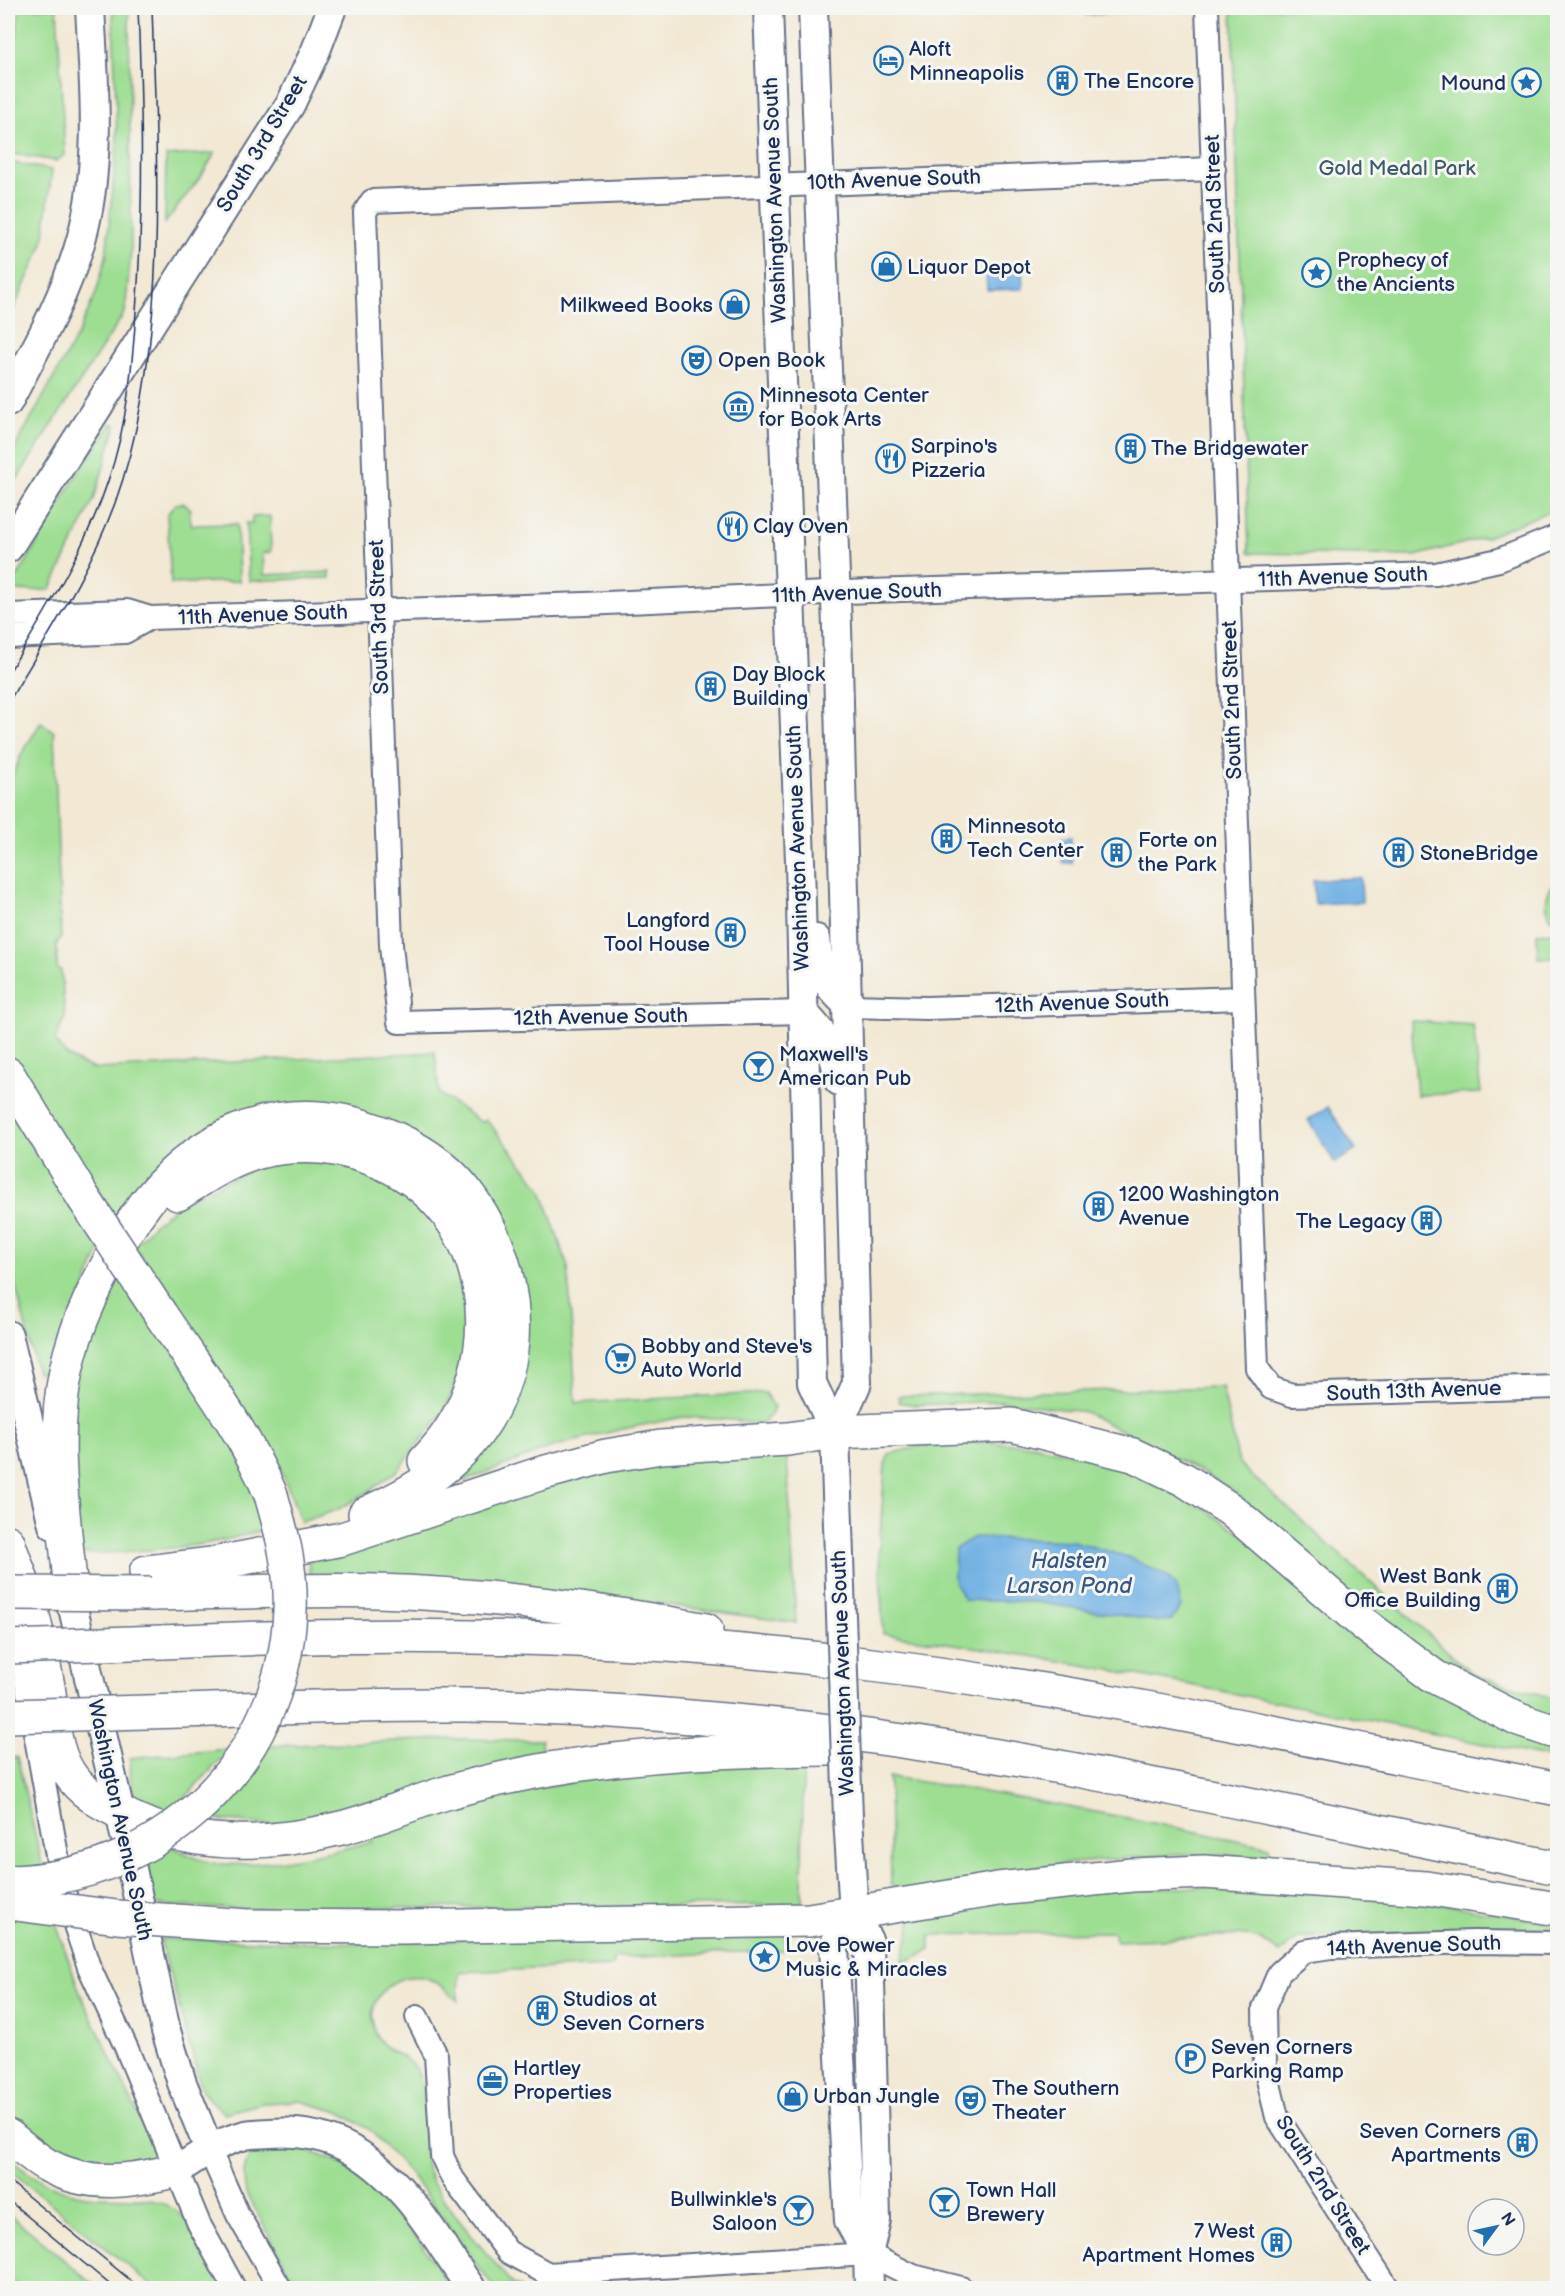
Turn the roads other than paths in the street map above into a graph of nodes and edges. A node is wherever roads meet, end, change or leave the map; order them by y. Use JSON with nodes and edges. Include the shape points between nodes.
{"nodes":[{"id":1,"x":90,"y":8,"type":"edge"},
{"id":2,"x":332,"y":8,"type":"edge"},
{"id":3,"x":768,"y":8,"type":"edge"},
{"id":4,"x":813,"y":8,"type":"edge"},
{"id":5,"x":1207,"y":8,"type":"edge"},
{"id":6,"x":1214,"y":169,"type":"junction"},
{"id":7,"x":820,"y":182,"type":"junction"},
{"id":8,"x":774,"y":185,"type":"junction"},
{"id":9,"x":365,"y":212,"type":"joint"},
{"id":10,"x":8,"y":402,"type":"edge"},
{"id":11,"x":1557,"y":536,"type":"edge"},
{"id":12,"x":8,"y":548,"type":"edge"},
{"id":13,"x":1228,"y":580,"type":"junction"},
{"id":14,"x":836,"y":592,"type":"junction"},
{"id":15,"x":788,"y":596,"type":"junction"},
{"id":16,"x":378,"y":612,"type":"junction"},
{"id":17,"x":8,"y":615,"type":"edge"},
{"id":18,"x":150,"y":618,"type":"junction"},
{"id":19,"x":8,"y":637,"type":"edge"},
{"id":20,"x":800,"y":861,"type":"junction"},
{"id":21,"x":1243,"y":998,"type":"junction"},
{"id":22,"x":849,"y":1006,"type":"junction"},
{"id":23,"x":803,"y":1012,"type":"junction"},
{"id":24,"x":399,"y":1022,"type":"joint"},
{"id":25,"x":8,"y":1074,"type":"edge"},
{"id":26,"x":852,"y":1185,"type":"junction"},
{"id":27,"x":8,"y":1335,"type":"edge"},
{"id":28,"x":1557,"y":1387,"type":"edge"},
{"id":29,"x":1271,"y":1388,"type":"joint"},
{"id":30,"x":835,"y":1432,"type":"junction"},
{"id":31,"x":8,"y":1542,"type":"edge"},
{"id":32,"x":258,"y":1555,"type":"junction"},
{"id":33,"x":8,"y":1582,"type":"edge"},
{"id":34,"x":149,"y":1583,"type":"junction"},
{"id":35,"x":8,"y":1593,"type":"edge"},
{"id":36,"x":72,"y":1603,"type":"junction"},
{"id":37,"x":8,"y":1647,"type":"edge"},
{"id":38,"x":905,"y":1669,"type":"junction"},
{"id":39,"x":18,"y":1706,"type":"edge"},
{"id":40,"x":1557,"y":1733,"type":"edge"},
{"id":41,"x":973,"y":1753,"type":"junction"},
{"id":42,"x":1557,"y":1789,"type":"edge"},
{"id":43,"x":120,"y":1812,"type":"junction"},
{"id":44,"x":1557,"y":1868,"type":"edge"},
{"id":45,"x":8,"y":1882,"type":"edge"},
{"id":46,"x":8,"y":1903,"type":"edge"},
{"id":47,"x":1557,"y":1909,"type":"edge"},
{"id":48,"x":854,"y":1914,"type":"junction"},
{"id":49,"x":1557,"y":1943,"type":"edge"},
{"id":50,"x":1279,"y":1973,"type":"joint"},
{"id":51,"x":417,"y":2017,"type":"dead end"},
{"id":52,"x":8,"y":2136,"type":"edge"},
{"id":53,"x":209,"y":2149,"type":"junction"},
{"id":54,"x":178,"y":2170,"type":"junction"},
{"id":55,"x":868,"y":2254,"type":"junction"},
{"id":56,"x":234,"y":2289,"type":"edge"},
{"id":57,"x":280,"y":2289,"type":"edge"},
{"id":58,"x":471,"y":2289,"type":"edge"},
{"id":59,"x":869,"y":2289,"type":"edge"},
{"id":60,"x":961,"y":2289,"type":"edge"},
{"id":61,"x":1388,"y":2289,"type":"edge"}],
"edges":[{"from":1,"to":10,"type":"main road","via":[[94,145],[86,217],[66,282]]},
{"from":2,"to":12,"type":"main road","name":"South 3rd Street","via":[[290,105]]},
{"from":3,"to":8,"type":"main road","name":"Washington Avenue South"},
{"from":4,"to":7,"type":"main road","name":"Washington Avenue South"},
{"from":5,"to":6,"type":"street","name":"South 2nd Street"},
{"from":6,"to":7,"type":"street","name":"10th Avenue South"},
{"from":6,"to":13,"type":"street","name":"South 2nd Street"},
{"from":7,"to":8,"type":"street","name":"10th Avenue South"},
{"from":7,"to":14,"type":"main road","name":"Washington Avenue South"},
{"from":8,"to":9,"type":"street","name":"10th Avenue South","via":[[372,201]]},
{"from":8,"to":15,"type":"main road","name":"Washington Avenue South"},
{"from":9,"to":16,"type":"street","name":"South 3rd Street"},
{"from":11,"to":13,"type":"street","name":"11th Avenue South","via":[[1499,560],[1436,574]]},
{"from":13,"to":14,"type":"street","name":"11th Avenue South"},
{"from":13,"to":21,"type":"street","name":"South 2nd Street"},
{"from":14,"to":15,"type":"street","name":"11th Avenue South"},
{"from":14,"to":22,"type":"main road","name":"Washington Avenue South"},
{"from":15,"to":16,"type":"street","name":"11th Avenue South"},
{"from":15,"to":20,"type":"main road","name":"Washington Avenue South"},
{"from":16,"to":18,"type":"street","name":"11th Avenue South"},
{"from":16,"to":24,"type":"street","name":"South 3rd Street","via":[[392,945]]},
{"from":17,"to":18,"type":"street","name":"11th Avenue South","via":[[127,611]]},
{"from":18,"to":19,"type":"street","name":"11th Avenue South","via":[[125,632]]},
{"from":20,"to":22,"type":"main road","via":[[814,915],[818,967],[828,986]]},
{"from":20,"to":23,"type":"main road","name":"Washington Avenue South"},
{"from":21,"to":22,"type":"street","name":"12th Avenue South","via":[[927,1008]]},
{"from":21,"to":29,"type":"street","name":"South 2nd Street","via":[[1257,1368]]},
{"from":22,"to":26,"type":"main road","name":"Washington Avenue South"},
{"from":23,"to":24,"type":"street","name":"12th Avenue South"},
{"from":23,"to":26,"type":"main road","via":[[836,1056]]},
{"from":23,"to":30,"type":"main road","name":"Washington Avenue South","via":[[812,1383]]},
{"from":25,"to":45,"type":"highway","bridge":true,"via":[[259,1467],[284,1539],[289,1630],[277,1686],[257,1733],[237,1765],[193,1812],[140,1849],[74,1874]]},
{"from":26,"to":30,"type":"main road","name":"Washington Avenue South","via":[[857,1383]]},
{"from":27,"to":36,"type":"main road","name":"Washington Avenue South"},
{"from":28,"to":29,"type":"street","name":"South 13th Avenue","via":[[1292,1395]]},
{"from":30,"to":32,"type":"highway","via":[[661,1447],[606,1456],[342,1539]]},
{"from":30,"to":40,"type":"highway","via":[[1012,1425],[1133,1455],[1185,1480],[1231,1510],[1365,1625],[1435,1677],[1519,1720]]},
{"from":30,"to":48,"type":"main road","name":"Washington Avenue South","bridge":true},
{"from":31,"to":43,"type":"highway","via":[[32,1612],[58,1754],[85,1791]]},
{"from":32,"to":34,"type":"highway"},
{"from":32,"to":36,"type":"highway","via":[[350,1520],[399,1487],[436,1451],[464,1408],[475,1376],[484,1320],[481,1287],[465,1241],[440,1204],[420,1185],[374,1158],[319,1146],[261,1152],[210,1173],[162,1204],[110,1259],[84,1309],[66,1371],[61,1474]]},
{"from":33,"to":34,"type":"highway"},
{"from":33,"to":39,"type":"street"},
{"from":34,"to":35,"type":"highway","bridge":true},
{"from":34,"to":38,"type":"highway","via":[[491,1598],[639,1617]]},
{"from":36,"to":43,"type":"main road","name":"Washington Avenue South"},
{"from":37,"to":38,"type":"highway","bridge":true,"via":[[260,1638],[504,1637],[682,1646]]},
{"from":38,"to":42,"type":"highway","via":[[1050,1692]]},
{"from":39,"to":41,"type":"highway","bridge":true,"via":[[180,1712],[469,1705],[616,1711],[789,1727]]},
{"from":39,"to":54,"type":"street","via":[[63,1889],[86,1958]]},
{"from":41,"to":43,"type":"highway","via":[[761,1750],[608,1760],[449,1792],[343,1828],[247,1842],[186,1837]]},
{"from":41,"to":44,"type":"highway"},
{"from":43,"to":53,"type":"main road","name":"Washington Avenue South","via":[[166,2031],[182,2084]]},
{"from":46,"to":48,"type":"highway","bridge":true,"via":[[117,1917],[248,1926],[809,1920]]},
{"from":47,"to":48,"type":"highway","via":[[1426,1888],[1204,1872],[998,1889]]},
{"from":48,"to":55,"type":"main road","via":[[840,1930],[834,1947],[849,2221]]},
{"from":49,"to":50,"type":"street","name":"14th Avenue South","via":[[1331,1947],[1304,1951]]},
{"from":50,"to":61,"type":"street","name":"South 2nd Street","via":[[1264,2008],[1265,2067],[1277,2116]]},
{"from":51,"to":55,"type":"street","via":[[436,2055],[442,2156],[453,2179],[508,2252],[548,2274]]},
{"from":52,"to":54,"type":"highway","via":[[46,2165],[90,2179],[131,2181]]},
{"from":53,"to":54,"type":"main road"},
{"from":53,"to":57,"type":"street","name":"Washington Avenue South","via":[[238,2215]]},
{"from":53,"to":58,"type":"main road","via":[[243,2135],[285,2132],[317,2134],[345,2146],[377,2166],[406,2196]]},
{"from":54,"to":56,"type":"street","via":[[199,2224]]},
{"from":55,"to":59,"type":"main road"},
{"from":55,"to":60,"type":"street","via":[[913,2276]]}]}
